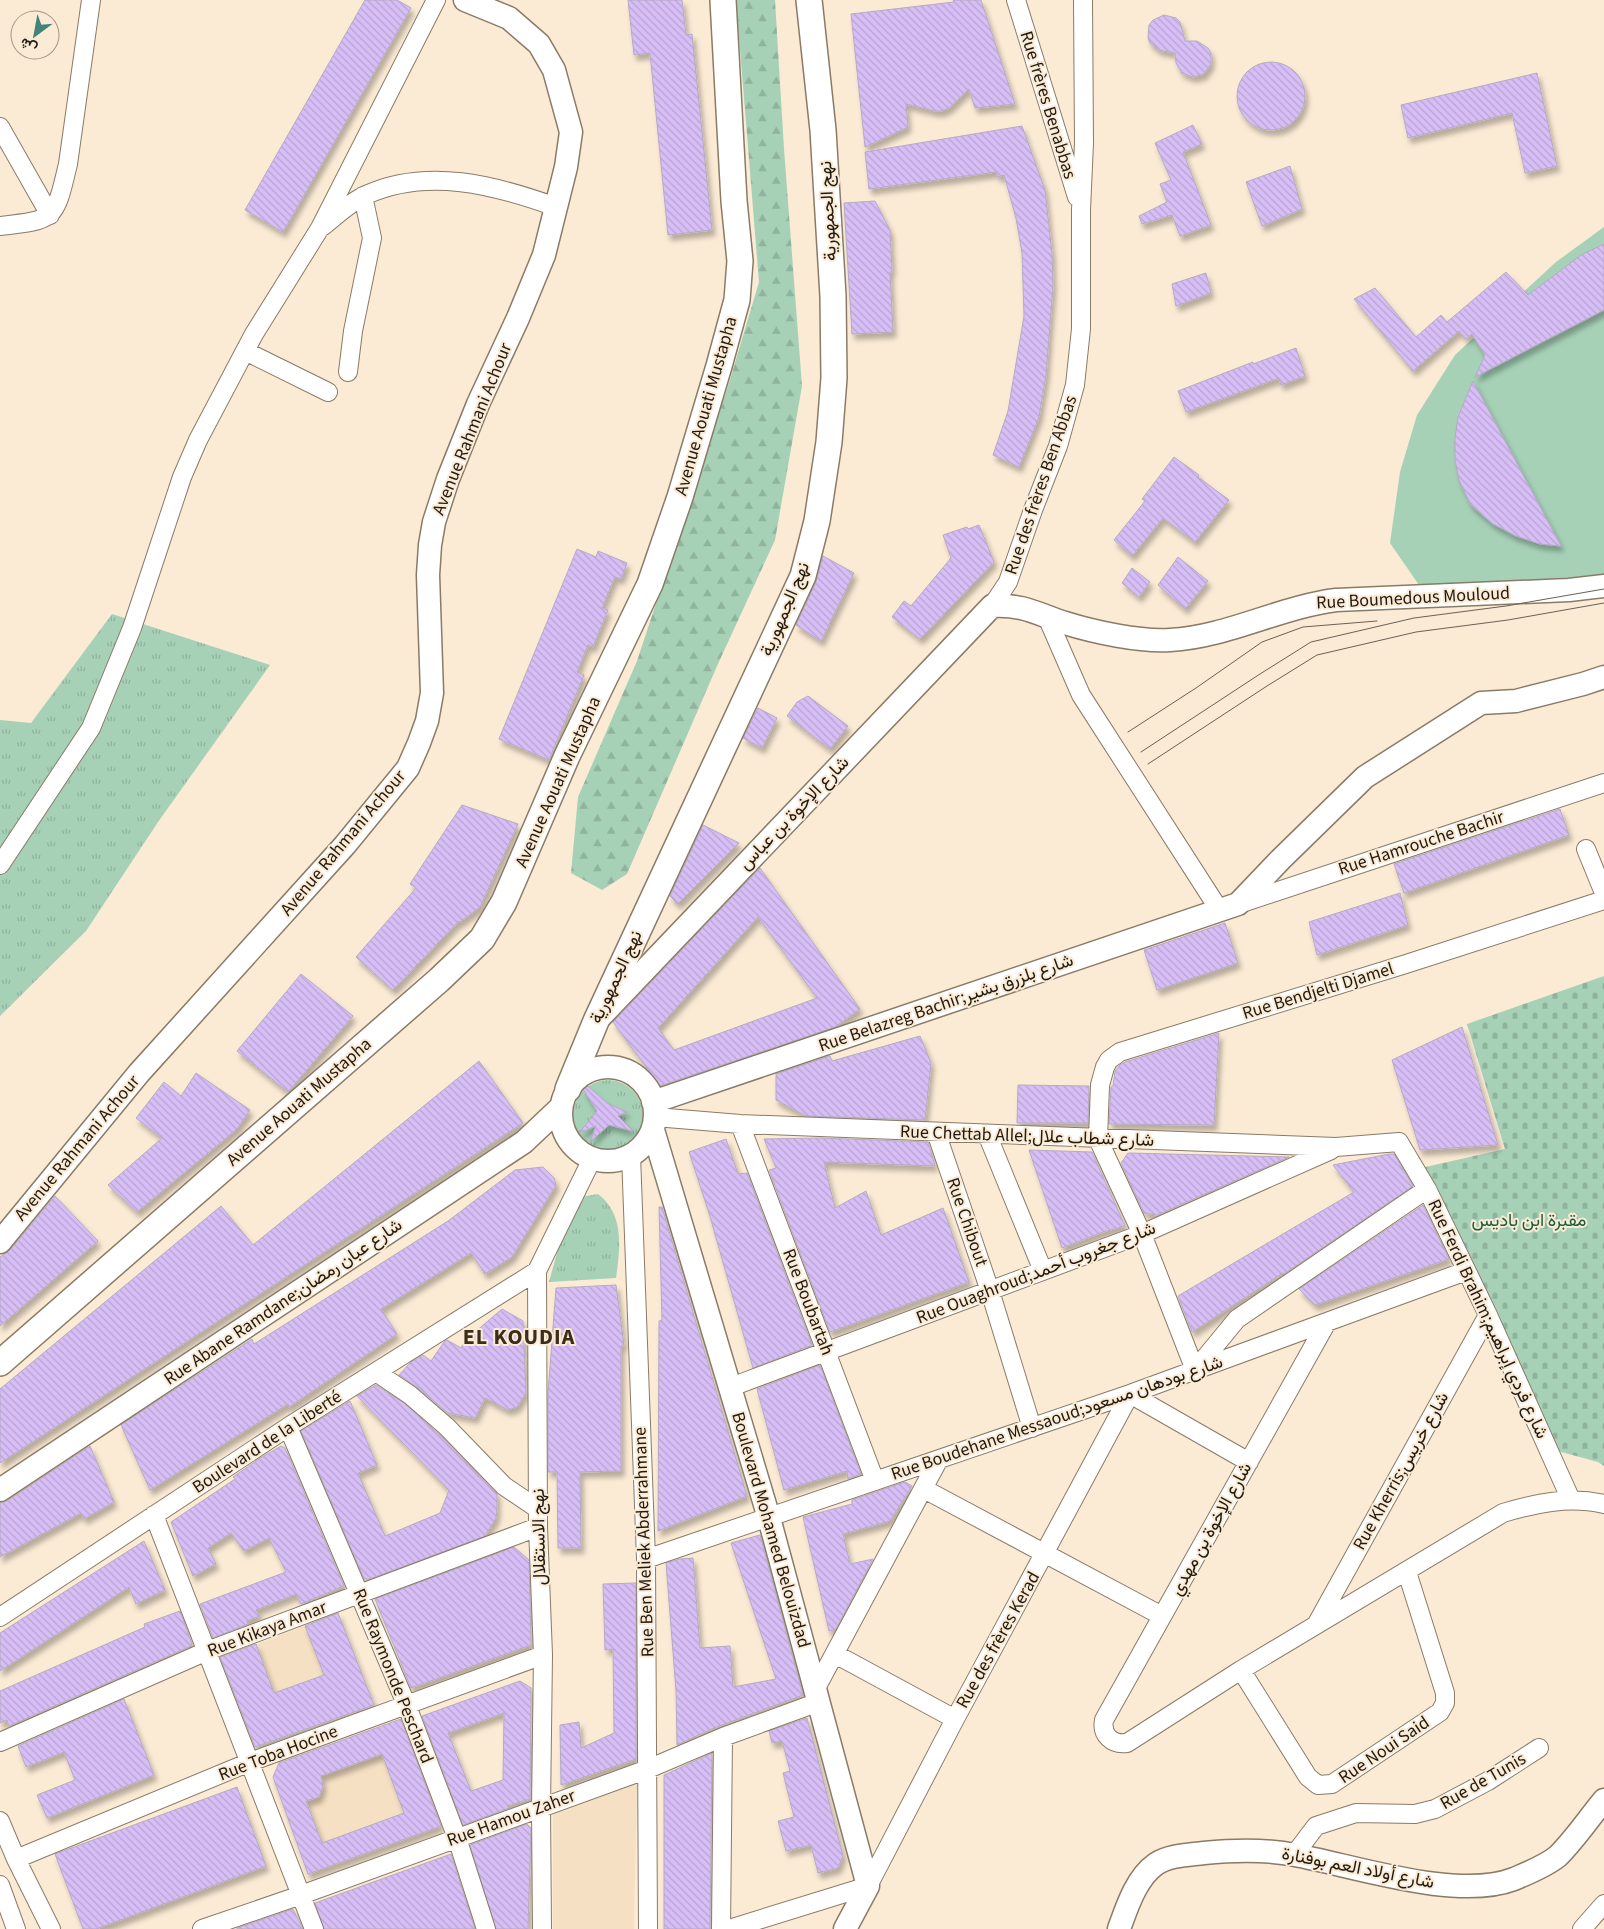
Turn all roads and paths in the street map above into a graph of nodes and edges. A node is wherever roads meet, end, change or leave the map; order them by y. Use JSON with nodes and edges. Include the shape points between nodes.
{"nodes":[{"id":1,"x":91,"y":0,"type":"edge"},
{"id":2,"x":436,"y":0,"type":"edge"},
{"id":3,"x":723,"y":0,"type":"edge"},
{"id":4,"x":809,"y":0,"type":"edge"},
{"id":5,"x":1016,"y":0,"type":"edge"},
{"id":6,"x":1082,"y":0,"type":"edge"},
{"id":7,"x":477,"y":2,"type":"edge"},
{"id":8,"x":3,"y":142,"type":"edge"},
{"id":9,"x":364,"y":196,"type":"junction"},
{"id":10,"x":556,"y":207,"type":"junction"},
{"id":11,"x":1081,"y":210,"type":"junction"},
{"id":12,"x":50,"y":216,"type":"junction"},
{"id":13,"x":0,"y":226,"type":"edge"},
{"id":14,"x":320,"y":228,"type":"junction"},
{"id":15,"x":245,"y":351,"type":"junction"},
{"id":16,"x":348,"y":372,"type":"dead end"},
{"id":17,"x":328,"y":392,"type":"dead end"},
{"id":18,"x":1604,"y":586,"type":"edge"},
{"id":19,"x":992,"y":606,"type":"junction"},
{"id":20,"x":1048,"y":617,"type":"junction"},
{"id":21,"x":1604,"y":677,"type":"edge"},
{"id":22,"x":1604,"y":783,"type":"edge"},
{"id":23,"x":1586,"y":849,"type":"dead end"},
{"id":24,"x":0,"y":865,"type":"edge"},
{"id":25,"x":1604,"y":893,"type":"edge"},
{"id":26,"x":1604,"y":900,"type":"edge"},
{"id":27,"x":1229,"y":908,"type":"junction"},
{"id":28,"x":596,"y":1021,"type":"junction"},
{"id":29,"x":564,"y":1098,"type":"junction"},
{"id":30,"x":654,"y":1116,"type":"junction"},
{"id":31,"x":740,"y":1124,"type":"junction"},
{"id":32,"x":936,"y":1132,"type":"junction"},
{"id":33,"x":987,"y":1134,"type":"junction"},
{"id":34,"x":1098,"y":1139,"type":"junction"},
{"id":35,"x":1399,"y":1142,"type":"joint"},
{"id":36,"x":1336,"y":1147,"type":"junction"},
{"id":37,"x":630,"y":1156,"type":"junction"},
{"id":38,"x":592,"y":1159,"type":"junction"},
{"id":39,"x":1427,"y":1189,"type":"junction"},
{"id":40,"x":1142,"y":1234,"type":"junction"},
{"id":41,"x":0,"y":1242,"type":"edge"},
{"id":42,"x":537,"y":1271,"type":"junction"},
{"id":43,"x":1042,"y":1271,"type":"junction"},
{"id":44,"x":1466,"y":1271,"type":"junction"},
{"id":45,"x":990,"y":1291,"type":"junction"},
{"id":46,"x":1488,"y":1315,"type":"junction"},
{"id":47,"x":1327,"y":1322,"type":"junction"},
{"id":48,"x":827,"y":1351,"type":"junction"},
{"id":49,"x":0,"y":1363,"type":"edge"},
{"id":50,"x":1195,"y":1370,"type":"junction"},
{"id":51,"x":376,"y":1372,"type":"junction"},
{"id":52,"x":731,"y":1387,"type":"junction"},
{"id":53,"x":1130,"y":1394,"type":"junction"},
{"id":54,"x":288,"y":1427,"type":"junction"},
{"id":55,"x":1032,"y":1428,"type":"junction"},
{"id":56,"x":939,"y":1459,"type":"junction"},
{"id":57,"x":1249,"y":1462,"type":"junction"},
{"id":58,"x":875,"y":1481,"type":"junction"},
{"id":59,"x":924,"y":1488,"type":"junction"},
{"id":60,"x":0,"y":1490,"type":"edge"},
{"id":61,"x":1571,"y":1500,"type":"junction"},
{"id":62,"x":1604,"y":1504,"type":"edge"},
{"id":63,"x":538,"y":1509,"type":"junction"},
{"id":64,"x":154,"y":1515,"type":"junction"},
{"id":65,"x":769,"y":1518,"type":"junction"},
{"id":66,"x":538,"y":1527,"type":"junction"},
{"id":67,"x":1045,"y":1554,"type":"junction"},
{"id":68,"x":646,"y":1559,"type":"junction"},
{"id":69,"x":1407,"y":1572,"type":"junction"},
{"id":70,"x":360,"y":1593,"type":"junction"},
{"id":71,"x":1162,"y":1616,"type":"junction"},
{"id":72,"x":0,"y":1617,"type":"edge"},
{"id":73,"x":1315,"y":1626,"type":"junction"},
{"id":74,"x":207,"y":1651,"type":"junction"},
{"id":75,"x":835,"y":1654,"type":"junction"},
{"id":76,"x":543,"y":1655,"type":"junction"},
{"id":77,"x":1241,"y":1670,"type":"junction"},
{"id":78,"x":817,"y":1696,"type":"junction"},
{"id":79,"x":407,"y":1706,"type":"junction"},
{"id":80,"x":955,"y":1719,"type":"junction"},
{"id":81,"x":723,"y":1737,"type":"junction"},
{"id":82,"x":0,"y":1742,"type":"edge"},
{"id":83,"x":1539,"y":1748,"type":"dead end"},
{"id":84,"x":250,"y":1762,"type":"junction"},
{"id":85,"x":648,"y":1769,"type":"junction"},
{"id":86,"x":1604,"y":1800,"type":"edge"},
{"id":87,"x":540,"y":1808,"type":"junction"},
{"id":88,"x":0,"y":1821,"type":"edge"},
{"id":89,"x":456,"y":1838,"type":"junction"},
{"id":90,"x":1294,"y":1855,"type":"junction"},
{"id":91,"x":16,"y":1859,"type":"junction"},
{"id":92,"x":0,"y":1885,"type":"edge"},
{"id":93,"x":868,"y":1886,"type":"junction"},
{"id":94,"x":301,"y":1895,"type":"junction"},
{"id":95,"x":1604,"y":1904,"type":"edge"},
{"id":96,"x":16,"y":1929,"type":"edge"},
{"id":97,"x":51,"y":1929,"type":"edge"},
{"id":98,"x":202,"y":1929,"type":"edge"},
{"id":99,"x":314,"y":1929,"type":"edge"},
{"id":100,"x":486,"y":1929,"type":"edge"},
{"id":101,"x":542,"y":1929,"type":"edge"},
{"id":102,"x":648,"y":1929,"type":"edge"},
{"id":103,"x":721,"y":1929,"type":"edge"},
{"id":104,"x":729,"y":1929,"type":"edge"},
{"id":105,"x":846,"y":1929,"type":"edge"},
{"id":106,"x":1119,"y":1929,"type":"edge"},
{"id":107,"x":1582,"y":1929,"type":"edge"}],
"edges":[{"from":1,"to":12,"type":"street","via":[[68,164],[63,187]]},
{"from":2,"to":14,"type":"street"},
{"from":3,"to":49,"type":"main road","name":"Avenue Aouati Mustapha","via":[[740,261],[738,300],[680,497],[650,584],[567,756],[504,902],[482,939],[439,980]]},
{"from":4,"to":28,"type":"main road","name":"نهج الجمهورية","via":[[823,130],[833,296],[834,378],[829,442],[817,521],[803,576]]},
{"from":5,"to":11,"type":"street","name":"Rue frères Benabbas"},
{"from":6,"to":11,"type":"street","via":[[1084,143]]},
{"from":7,"to":10,"type":"street","name":"Avenue Rahmani Achour","via":[[509,18],[539,44],[554,70],[571,132]]},
{"from":8,"to":12,"type":"street"},
{"from":9,"to":10,"type":"street","via":[[417,180],[446,180],[499,189]]},
{"from":9,"to":14,"type":"street"},
{"from":9,"to":16,"type":"street","via":[[372,238]]},
{"from":10,"to":41,"type":"street","name":"Avenue Rahmani Achour","via":[[544,255],[478,404],[434,522],[428,575],[432,693],[427,721],[408,768],[345,845],[139,1073]]},
{"from":11,"to":19,"type":"street","name":"Rue des frères Ben Abbas","via":[[1081,329],[1075,385],[1058,446],[1008,582]]},
{"from":12,"to":13,"type":"street","via":[[30,223]]},
{"from":14,"to":15,"type":"street"},
{"from":15,"to":17,"type":"street"},
{"from":15,"to":24,"type":"street","via":[[182,477],[132,628],[91,728]]},
{"from":18,"to":20,"type":"street","name":"Rue Boumedous Mouloud","via":[[1313,602],[1208,635],[1169,640],[1125,636]]},
{"from":19,"to":20,"type":"street","name":"Rue Boumedous Mouloud","via":[[1010,605]]},
{"from":19,"to":28,"type":"street","name":"شارع الإخوة بن عباس"},
{"from":20,"to":27,"type":"street","via":[[1081,695]]},
{"from":21,"to":27,"type":"street","via":[[1516,701],[1480,703],[1365,778]]},
{"from":22,"to":27,"type":"street","name":"Rue Hamrouche Bachir"},
{"from":23,"to":25,"type":"street"},
{"from":26,"to":34,"type":"street","name":"Rue Bendjelti Djamel","via":[[1120,1052],[1109,1060],[1100,1085]]},
{"from":27,"to":30,"type":"street","name":"Rue Belazreg Bachir;شارع بلزرق بشير"},
{"from":28,"to":29,"type":"main road","name":"نهج الجمهورية"},
{"from":29,"to":30,"type":"street","via":[[578,1078],[591,1070],[622,1069],[636,1076],[647,1088]]},
{"from":29,"to":38,"type":"street","via":[[561,1123],[567,1138]]},
{"from":29,"to":60,"type":"street","name":"Rue Abane Ramdane;شارع عبان رمضان","via":[[524,1142]]},
{"from":30,"to":31,"type":"street","name":"Rue Chettab Allel;شارع شطاب علال"},
{"from":30,"to":37,"type":"street","via":[[648,1140]]},
{"from":30,"to":52,"type":"street","name":"Boulevard Mohamed Belouizdad"},
{"from":31,"to":32,"type":"street","name":"Rue Chettab Allel;شارع شطاب علال"},
{"from":31,"to":48,"type":"street","name":"Rue Boubartah"},
{"from":32,"to":33,"type":"street","name":"Rue Chettab Allel;شارع شطاب علال"},
{"from":32,"to":45,"type":"street","name":"Rue Chibout"},
{"from":33,"to":34,"type":"street","name":"Rue Chettab Allel;شارع شطاب علال"},
{"from":33,"to":43,"type":"street"},
{"from":34,"to":36,"type":"street","name":"Rue Chettab Allel;شارع شطاب علال"},
{"from":34,"to":40,"type":"street"},
{"from":35,"to":36,"type":"street","name":"Rue Chettab Allel;شارع شطاب علال"},
{"from":35,"to":39,"type":"street","name":"Rue Ferdi Brahim;شارع فردي إبراهيم"},
{"from":36,"to":40,"type":"street","name":"Rue Ouaghroud;شارع جغروب أحمد"},
{"from":37,"to":38,"type":"street","via":[[618,1160]]},
{"from":37,"to":68,"type":"street","name":"Rue Ben Meliek Abderrahmane"},
{"from":38,"to":42,"type":"street","name":"نهج الاستقلال"},
{"from":39,"to":44,"type":"street","name":"Rue Ferdi Brahim;شارع فردي إبراهيم"},
{"from":39,"to":50,"type":"street","via":[[1237,1319]]},
{"from":40,"to":43,"type":"street","name":"Rue Ouaghroud;شارع جغروب أحمد"},
{"from":40,"to":50,"type":"street"},
{"from":42,"to":51,"type":"street","name":"Boulevard de la Liberté"},
{"from":42,"to":63,"type":"street","name":"نهج الاستقلال"},
{"from":43,"to":45,"type":"street","name":"Rue Ouaghroud;شارع جغروب أحمد"},
{"from":44,"to":46,"type":"street","name":"Rue Ferdi Brahim;شارع فردي إبراهيم"},
{"from":44,"to":47,"type":"street","name":"Rue Boudehane Messaoud;شارع بودهان مسعود"},
{"from":45,"to":48,"type":"street","name":"Rue Ouaghroud;شارع جغروب أحمد"},
{"from":45,"to":55,"type":"street","name":"Rue Chibout"},
{"from":46,"to":61,"type":"street","name":"Rue Ferdi Brahim;شارع فردي إبراهيم"},
{"from":46,"to":73,"type":"street","name":"Rue Kherris;شارع خريس"},
{"from":47,"to":50,"type":"street","name":"Rue Boudehane Messaoud;شارع بودهان مسعود"},
{"from":47,"to":57,"type":"street","name":"شارع الإخوة بن مهدي"},
{"from":48,"to":52,"type":"street","name":"Rue Ouaghroud;شارع جغروب أحمد"},
{"from":48,"to":58,"type":"street","name":"Rue Boubartah"},
{"from":50,"to":53,"type":"street","name":"Rue Boudehane Messaoud;شارع بودهان مسعود"},
{"from":51,"to":54,"type":"street","name":"Boulevard de la Liberté"},
{"from":51,"to":63,"type":"street","via":[[410,1395],[504,1486]]},
{"from":52,"to":65,"type":"street","name":"Boulevard Mohamed Belouizdad"},
{"from":53,"to":55,"type":"street","name":"Rue Boudehane Messaoud;شارع بودهان مسعود"},
{"from":53,"to":57,"type":"street"},
{"from":53,"to":67,"type":"street","name":"Rue des frères Kerad"},
{"from":54,"to":64,"type":"street","name":"Boulevard de la Liberté"},
{"from":54,"to":70,"type":"street","name":"Rue Raymonde Peschard"},
{"from":55,"to":56,"type":"street","name":"Rue Boudehane Messaoud;شارع بودهان مسعود"},
{"from":56,"to":58,"type":"street","name":"Rue Boudehane Messaoud;شارع بودهان مسعود"},
{"from":56,"to":59,"type":"street"},
{"from":57,"to":71,"type":"street","name":"شارع الإخوة بن مهدي"},
{"from":58,"to":65,"type":"street","name":"Rue Boudehane Messaoud;شارع بودهان مسعود"},
{"from":59,"to":67,"type":"street"},
{"from":59,"to":75,"type":"street"},
{"from":61,"to":62,"type":"street"},
{"from":61,"to":69,"type":"street","via":[[1538,1503],[1503,1513]]},
{"from":63,"to":66,"type":"street","name":"نهج الاستقلال"},
{"from":64,"to":72,"type":"street","name":"Boulevard de la Liberté"},
{"from":64,"to":74,"type":"street"},
{"from":65,"to":68,"type":"street","name":"Rue Boudehane Messaoud;شارع بودهان مسعود"},
{"from":65,"to":78,"type":"street","name":"Boulevard Mohamed Belouizdad"},
{"from":66,"to":70,"type":"street","name":"Rue Kikaya Amar"},
{"from":66,"to":76,"type":"street","name":"نهج الاستقلال"},
{"from":67,"to":71,"type":"street"},
{"from":67,"to":80,"type":"street","name":"Rue des frères Kerad"},
{"from":68,"to":85,"type":"street","name":"Rue Ben Meliek Abderrahmane"},
{"from":69,"to":73,"type":"street"},
{"from":69,"to":77,"type":"street","name":"Rue Noui Said","via":[[1445,1693],[1443,1708],[1332,1784],[1318,1785],[1308,1776]]},
{"from":70,"to":74,"type":"street","name":"Rue Kikaya Amar"},
{"from":70,"to":79,"type":"street","name":"Rue Raymonde Peschard"},
{"from":71,"to":77,"type":"street","name":"شارع الإخوة بن مهدي","via":[[1104,1720],[1107,1737],[1118,1744],[1127,1743]]},
{"from":73,"to":77,"type":"street"},
{"from":74,"to":82,"type":"street","name":"Rue Kikaya Amar"},
{"from":74,"to":84,"type":"street"},
{"from":75,"to":78,"type":"street"},
{"from":75,"to":80,"type":"street"},
{"from":76,"to":79,"type":"street","name":"Rue Toba Hocine"},
{"from":76,"to":87,"type":"street","name":"نهج الاستقلال"},
{"from":78,"to":81,"type":"street","name":"Rue Hamou Zaher"},
{"from":78,"to":93,"type":"street","name":"Boulevard Mohamed Belouizdad"},
{"from":79,"to":84,"type":"street","name":"Rue Toba Hocine"},
{"from":79,"to":89,"type":"street","name":"Rue Raymonde Peschard"},
{"from":80,"to":93,"type":"street","name":"Rue des frères Kerad"},
{"from":81,"to":85,"type":"street","name":"Rue Hamou Zaher"},
{"from":81,"to":103,"type":"street"},
{"from":83,"to":90,"type":"street","name":"Rue de Tunis","via":[[1436,1809],[1416,1814],[1356,1813],[1316,1826]]},
{"from":84,"to":91,"type":"street","name":"Rue Toba Hocine"},
{"from":84,"to":94,"type":"street"},
{"from":85,"to":87,"type":"street","name":"Rue Hamou Zaher"},
{"from":85,"to":102,"type":"street","name":"Rue Ben Meliek Abderrahmane"},
{"from":86,"to":90,"type":"street","name":"شارع أولاد العم بوفنارة","via":[[1557,1856],[1513,1879],[1487,1886],[1390,1877]]},
{"from":87,"to":89,"type":"street","name":"Rue Hamou Zaher"},
{"from":87,"to":101,"type":"street","name":"نهج الاستقلال"},
{"from":88,"to":91,"type":"street"},
{"from":89,"to":94,"type":"street","name":"Rue Hamou Zaher"},
{"from":89,"to":100,"type":"street","name":"Rue Raymonde Peschard"},
{"from":90,"to":106,"type":"street","name":"شارع أولاد العم بوفنارة","via":[[1263,1850],[1174,1856],[1156,1864],[1143,1878],[1128,1904]]},
{"from":91,"to":97,"type":"street"},
{"from":92,"to":96,"type":"street"},
{"from":93,"to":104,"type":"street"},
{"from":93,"to":105,"type":"street"},
{"from":94,"to":98,"type":"street","name":"Rue Hamou Zaher"},
{"from":94,"to":99,"type":"street"},
{"from":95,"to":107,"type":"street"}]}
